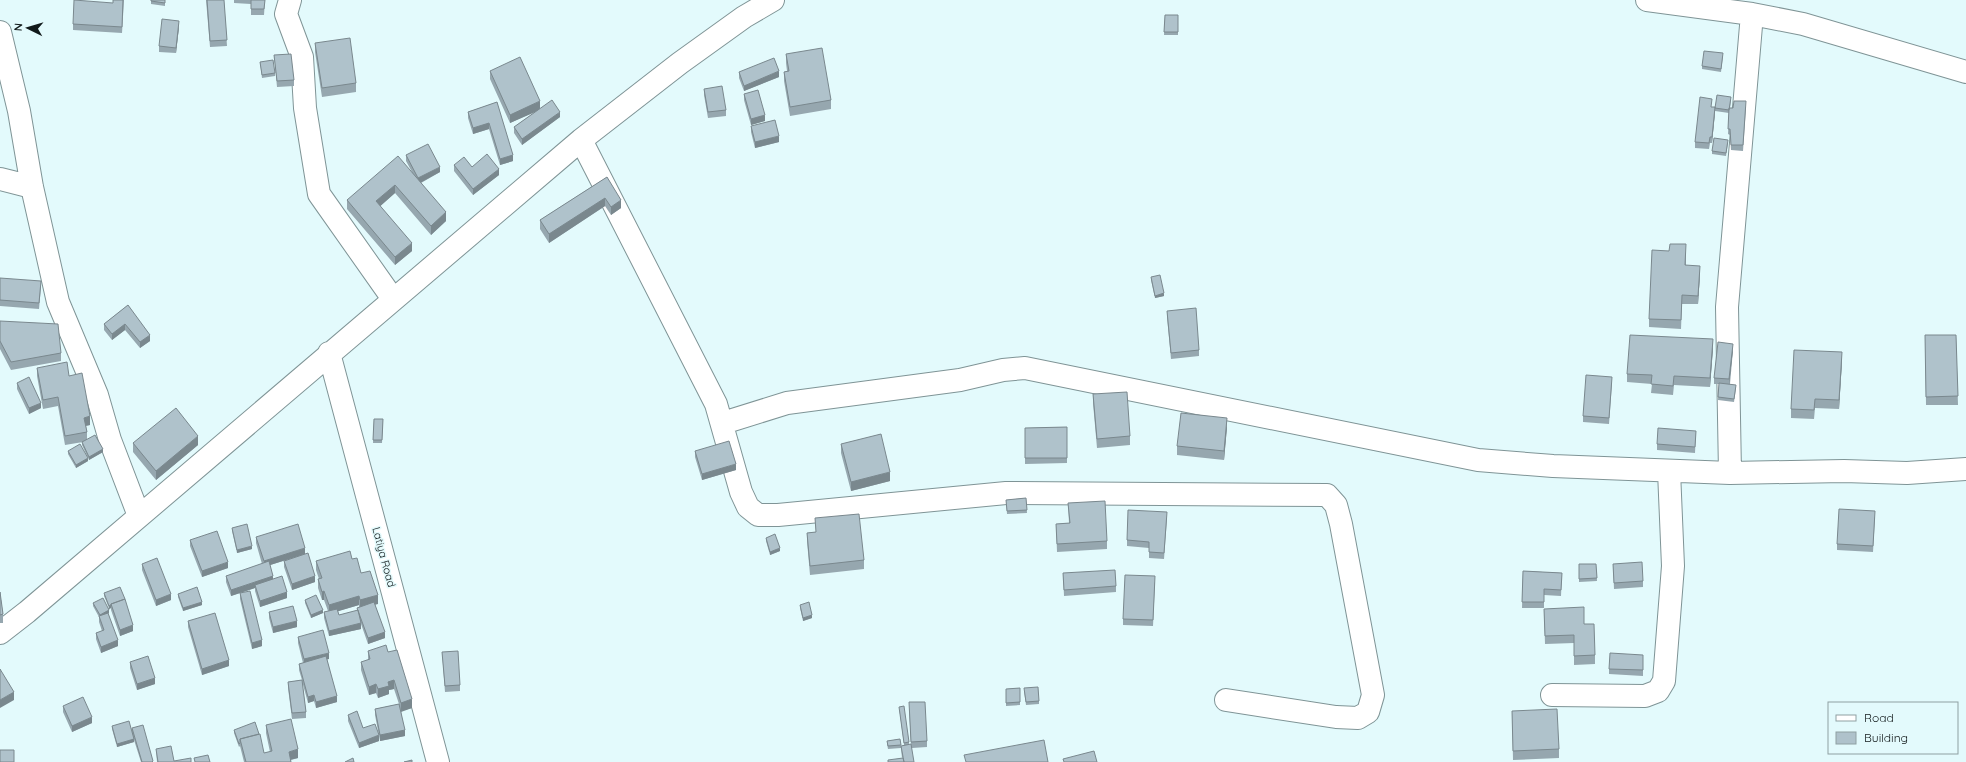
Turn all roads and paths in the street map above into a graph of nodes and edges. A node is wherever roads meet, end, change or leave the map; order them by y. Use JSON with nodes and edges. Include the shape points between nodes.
{"nodes":[{"id":1,"x":290,"y":0,"type":"edge"},
{"id":2,"x":773,"y":0,"type":"edge"},
{"id":3,"x":1647,"y":0,"type":"edge"},
{"id":4,"x":1752,"y":14,"type":"junction"},
{"id":5,"x":0,"y":32,"type":"edge"},
{"id":6,"x":1966,"y":72,"type":"edge"},
{"id":7,"x":581,"y":140,"type":"junction"},
{"id":8,"x":0,"y":179,"type":"edge"},
{"id":9,"x":32,"y":186,"type":"junction"},
{"id":10,"x":393,"y":299,"type":"junction"},
{"id":11,"x":329,"y":353,"type":"junction"},
{"id":12,"x":722,"y":423,"type":"junction"},
{"id":13,"x":1966,"y":469,"type":"edge"},
{"id":14,"x":1669,"y":471,"type":"junction"},
{"id":15,"x":1730,"y":473,"type":"junction"},
{"id":16,"x":139,"y":516,"type":"junction"},
{"id":17,"x":0,"y":633,"type":"edge"},
{"id":18,"x":1552,"y":695,"type":"dead end"},
{"id":19,"x":1226,"y":700,"type":"dead end"},
{"id":20,"x":438,"y":762,"type":"edge"}],
"edges":[{"from":1,"to":10,"type":"street","via":[[286,14],[302,57],[305,108],[319,194]]},
{"from":2,"to":7,"type":"street","via":[[744,17]]},
{"from":3,"to":4,"type":"street"},
{"from":4,"to":6,"type":"street","via":[[1803,24]]},
{"from":4,"to":15,"type":"street","via":[[1727,307]]},
{"from":5,"to":9,"type":"street","via":[[19,111]]},
{"from":7,"to":10,"type":"street"},
{"from":7,"to":12,"type":"street","via":[[716,404]]},
{"from":8,"to":9,"type":"street"},
{"from":9,"to":16,"type":"street","via":[[58,302],[97,395],[110,440]]},
{"from":10,"to":11,"type":"street"},
{"from":11,"to":16,"type":"street"},
{"from":11,"to":20,"type":"street","name":"Latiya Road"},
{"from":12,"to":14,"type":"street","via":[[787,403],[960,380],[1003,370],[1025,368],[1478,460]]},
{"from":12,"to":19,"type":"street","via":[[741,492],[748,507],[758,515],[1006,493],[1327,495],[1336,504],[1341,524],[1373,695],[1368,712],[1358,718],[1336,717]]},
{"from":13,"to":15,"type":"street","via":[[1907,473]]},
{"from":14,"to":15,"type":"street"},
{"from":14,"to":18,"type":"street","via":[[1673,566],[1664,681],[1658,691],[1645,696]]},
{"from":16,"to":17,"type":"street"}]}
